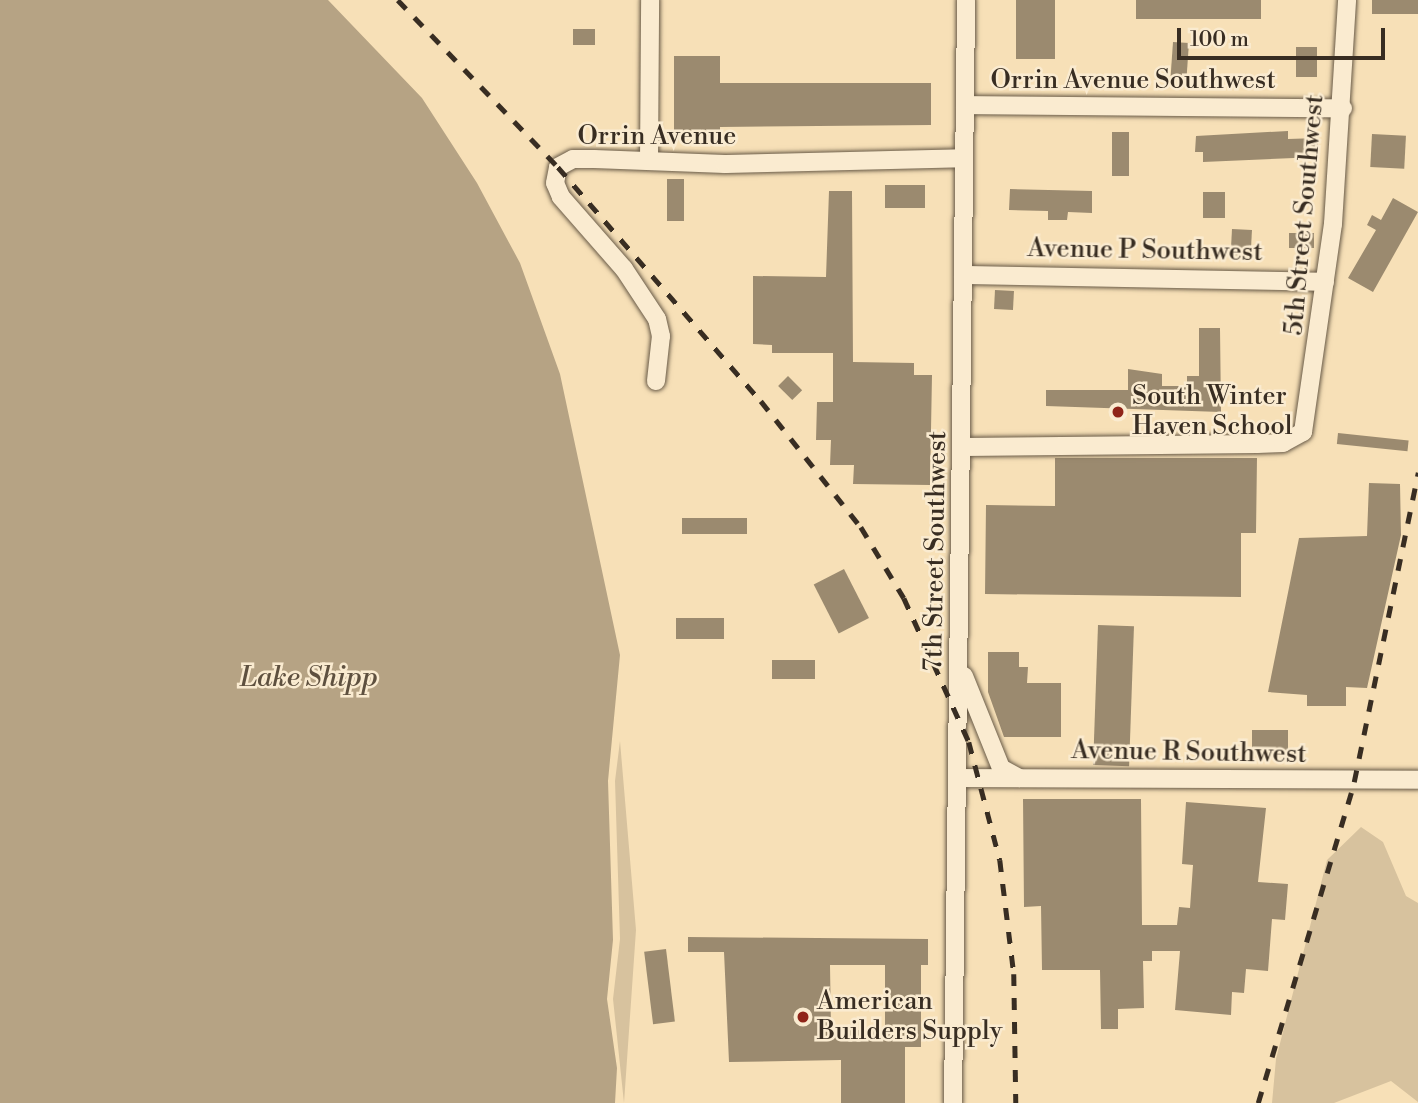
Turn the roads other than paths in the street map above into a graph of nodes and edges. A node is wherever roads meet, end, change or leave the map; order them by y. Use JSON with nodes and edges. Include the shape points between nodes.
{"nodes":[{"id":1,"x":650,"y":0,"type":"edge"},
{"id":2,"x":966,"y":0,"type":"edge"},
{"id":3,"x":1347,"y":0,"type":"edge"},
{"id":4,"x":965,"y":105,"type":"junction"},
{"id":5,"x":1343,"y":108,"type":"junction"},
{"id":6,"x":964,"y":159,"type":"junction"},
{"id":7,"x":649,"y":162,"type":"junction"},
{"id":8,"x":963,"y":275,"type":"junction"},
{"id":9,"x":1325,"y":282,"type":"junction"},
{"id":10,"x":656,"y":380,"type":"dead end"},
{"id":11,"x":964,"y":447,"type":"junction"},
{"id":12,"x":961,"y":669,"type":"junction"},
{"id":13,"x":958,"y":778,"type":"junction"},
{"id":14,"x":1019,"y":778,"type":"junction"},
{"id":15,"x":1418,"y":780,"type":"edge"},
{"id":16,"x":953,"y":1103,"type":"edge"}],
"edges":[{"from":1,"to":7,"type":"street"},
{"from":2,"to":4,"type":"street","name":"7th Street Southwest"},
{"from":3,"to":5,"type":"street","name":"5th Street Southwest"},
{"from":4,"to":5,"type":"street","name":"Orrin Avenue Southwest"},
{"from":4,"to":6,"type":"street","name":"7th Street Southwest"},
{"from":5,"to":9,"type":"street","name":"5th Street Southwest"},
{"from":6,"to":7,"type":"street","name":"Orrin Avenue"},
{"from":6,"to":8,"type":"street","name":"7th Street Southwest"},
{"from":7,"to":10,"type":"street","name":"Orrin Avenue","via":[[573,159],[558,167],[555,183],[657,319],[662,336]]},
{"from":8,"to":9,"type":"street","name":"Avenue P Southwest"},
{"from":8,"to":11,"type":"street","name":"7th Street Southwest"},
{"from":9,"to":11,"type":"street","name":"5th Street Southwest","via":[[1312,395],[1301,433],[1283,443]]},
{"from":11,"to":12,"type":"street","name":"7th Street Southwest"},
{"from":12,"to":13,"type":"street","name":"7th Street Southwest"},
{"from":12,"to":14,"type":"street","via":[[1002,768]]},
{"from":13,"to":14,"type":"street","name":"Avenue R Southwest"},
{"from":13,"to":16,"type":"street","name":"7th Street Southwest"},
{"from":14,"to":15,"type":"street","name":"Avenue R Southwest"}]}
